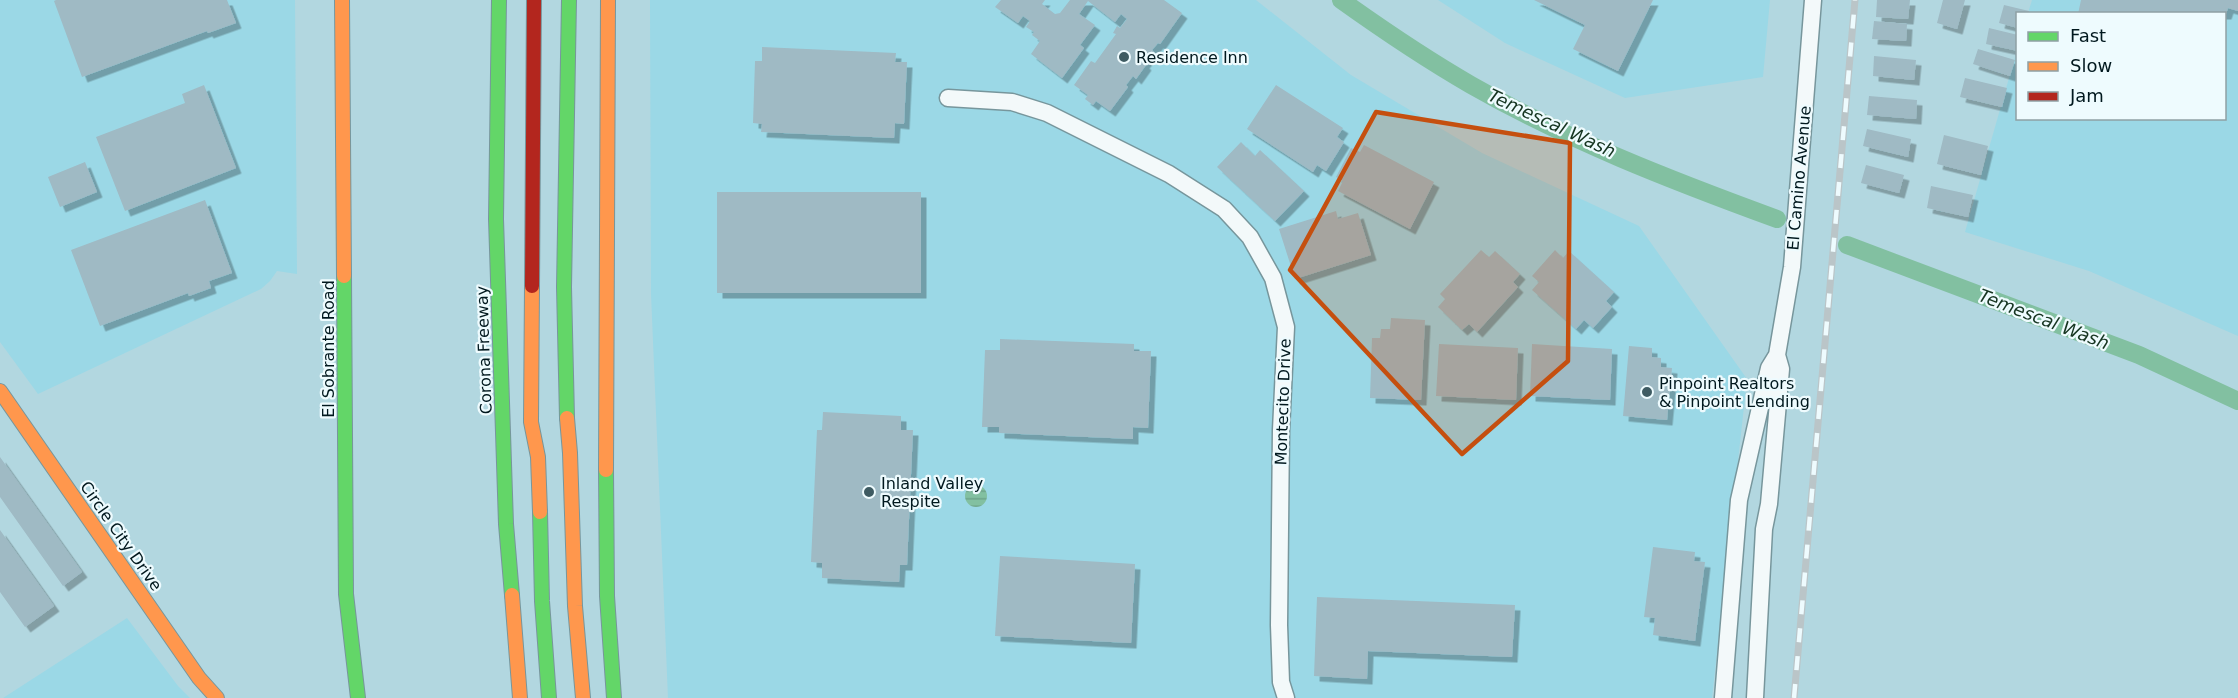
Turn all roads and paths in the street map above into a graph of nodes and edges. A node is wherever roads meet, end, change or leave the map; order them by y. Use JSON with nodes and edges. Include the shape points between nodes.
{"nodes":[{"id":1,"x":342,"y":0,"type":"edge"},
{"id":2,"x":499,"y":0,"type":"edge"},
{"id":3,"x":534,"y":0,"type":"edge"},
{"id":4,"x":569,"y":0,"type":"edge"},
{"id":5,"x":608,"y":0,"type":"edge"},
{"id":6,"x":1813,"y":0,"type":"edge"},
{"id":7,"x":948,"y":98,"type":"dead end"},
{"id":8,"x":579,"y":336,"type":"dead end"},
{"id":9,"x":1778,"y":355,"type":"junction"},
{"id":10,"x":0,"y":391,"type":"edge"},
{"id":11,"x":545,"y":420,"type":"dead end"},
{"id":12,"x":570,"y":453,"type":"junction"},
{"id":13,"x":538,"y":457,"type":"junction"},
{"id":14,"x":516,"y":651,"type":"junction"},
{"id":15,"x":504,"y":689,"type":"dead end"},
{"id":16,"x":217,"y":698,"type":"edge"},
{"id":17,"x":358,"y":698,"type":"edge"},
{"id":18,"x":520,"y":698,"type":"edge"},
{"id":19,"x":549,"y":698,"type":"edge"},
{"id":20,"x":583,"y":698,"type":"edge"},
{"id":21,"x":614,"y":698,"type":"edge"},
{"id":22,"x":1286,"y":698,"type":"edge"},
{"id":23,"x":1723,"y":698,"type":"edge"},
{"id":24,"x":1755,"y":698,"type":"edge"}],
"edges":[{"from":1,"to":17,"type":"main road","name":"El Sobrante Road","via":[[346,594]]},
{"from":2,"to":14,"type":"main road","name":"Corona Freeway","via":[[496,219],[506,524]]},
{"from":3,"to":13,"type":"main road","via":[[531,422]]},
{"from":4,"to":12,"type":"main road","via":[[564,287]]},
{"from":5,"to":21,"type":"main road","via":[[606,483],[609,650]]},
{"from":6,"to":9,"type":"street","name":"El Camino Avenue","via":[[1792,267]]},
{"from":7,"to":22,"type":"street","name":"Montecito Drive","via":[[1012,102],[1047,113],[1169,174],[1224,209],[1250,237],[1273,278],[1286,327],[1279,615],[1281,682]]},
{"from":8,"to":12,"type":"main road","via":[[578,414]]},
{"from":9,"to":23,"type":"street","name":"El Camino Avenue","via":[[1769,368],[1739,500]]},
{"from":9,"to":24,"type":"street","name":"El Camino Avenue","via":[[1781,369],[1764,529]]},
{"from":10,"to":16,"type":"main road","name":"Circle City Drive","via":[[199,678]]},
{"from":11,"to":13,"type":"main road"},
{"from":12,"to":20,"type":"main road","via":[[575,606]]},
{"from":13,"to":19,"type":"main road"},
{"from":14,"to":15,"type":"main road"},
{"from":14,"to":18,"type":"main road","name":"Corona Freeway"}]}
